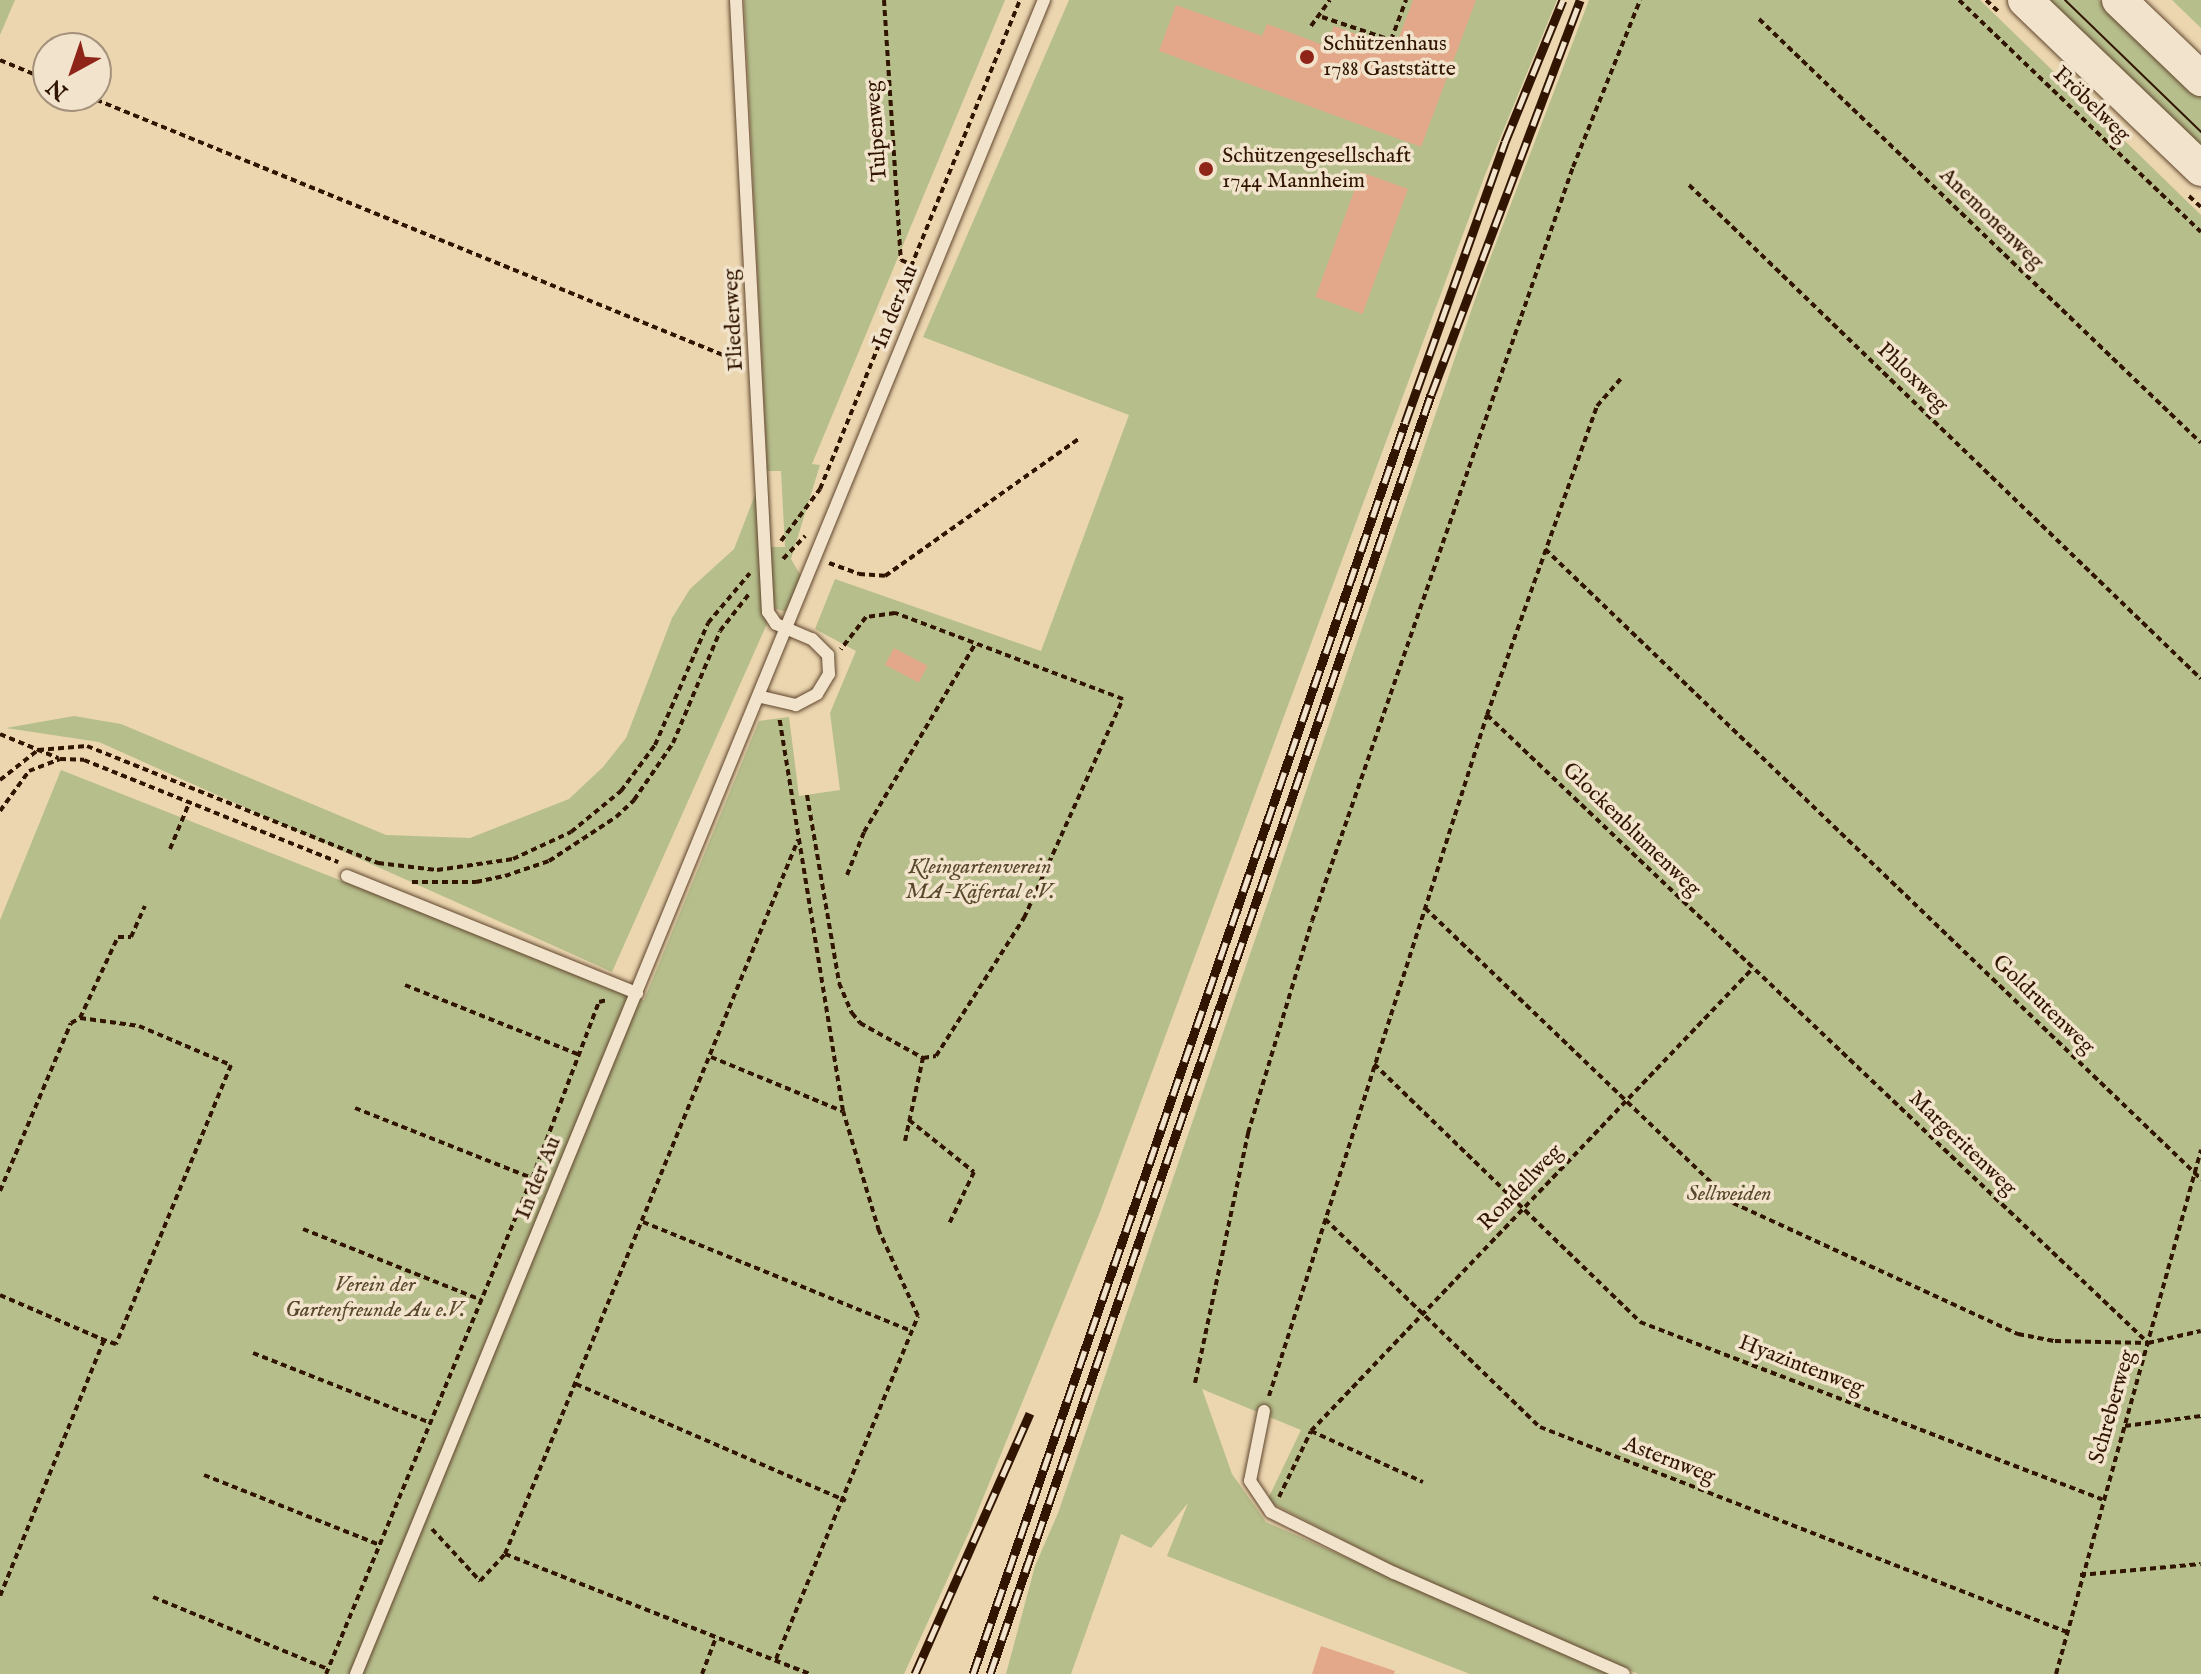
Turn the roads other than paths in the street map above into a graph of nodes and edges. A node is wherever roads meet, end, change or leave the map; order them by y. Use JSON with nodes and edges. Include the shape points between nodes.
{"nodes":[{"id":1,"x":736,"y":0,"type":"edge"},
{"id":2,"x":1044,"y":0,"type":"edge"},
{"id":3,"x":2025,"y":0,"type":"edge"},
{"id":4,"x":2119,"y":0,"type":"edge"},
{"id":5,"x":2201,"y":79,"type":"edge"},
{"id":6,"x":2201,"y":169,"type":"edge"},
{"id":7,"x":787,"y":629,"type":"junction"},
{"id":8,"x":761,"y":697,"type":"junction"},
{"id":9,"x":349,"y":872,"type":"road end"},
{"id":10,"x":637,"y":993,"type":"junction"},
{"id":11,"x":1264,"y":1411,"type":"road end"},
{"id":12,"x":356,"y":1674,"type":"edge"},
{"id":13,"x":1624,"y":1674,"type":"edge"}],
"edges":[{"from":1,"to":7,"type":"lane","name":"Fliederweg","via":[[768,612]]},
{"from":2,"to":7,"type":"lane","name":"In der Au"},
{"from":3,"to":6,"type":"main road"},
{"from":4,"to":5,"type":"main road"},
{"from":7,"to":8,"type":"lane","name":"In der Au"},
{"from":7,"to":8,"type":"lane","via":[[812,639],[828,655],[829,674],[817,694],[796,705]]},
{"from":8,"to":10,"type":"lane","name":"In der Au"},
{"from":9,"to":10,"type":"lane"},
{"from":10,"to":12,"type":"lane","name":"In der Au"},
{"from":11,"to":13,"type":"lane","via":[[1250,1481],[1271,1512],[1394,1573]]}]}
